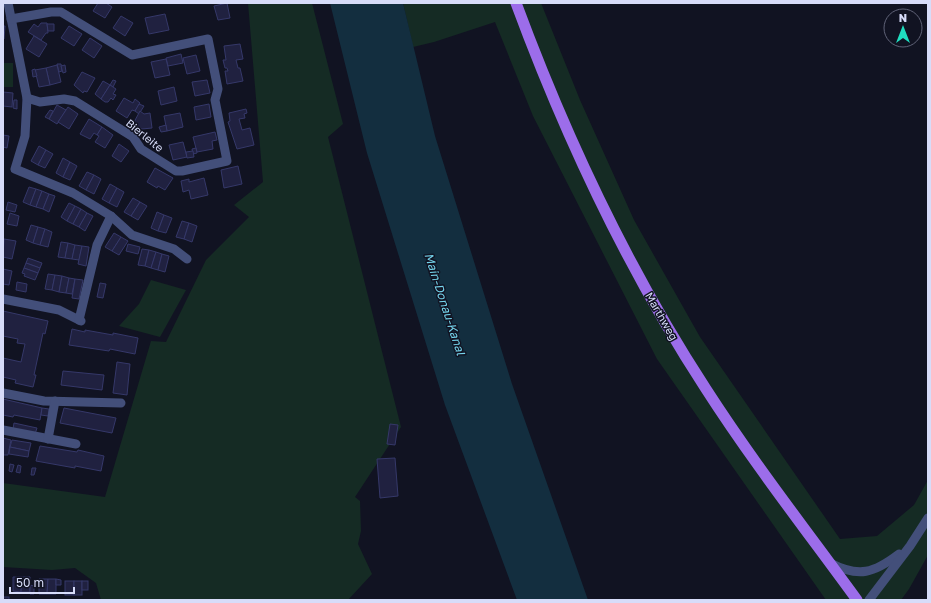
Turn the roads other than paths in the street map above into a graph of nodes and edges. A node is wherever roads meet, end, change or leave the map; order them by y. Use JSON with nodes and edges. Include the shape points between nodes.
{"nodes":[{"id":1,"x":8,"y":3,"type":"edge"},
{"id":2,"x":516,"y":3,"type":"edge"},
{"id":3,"x":11,"y":19,"type":"junction"},
{"id":4,"x":27,"y":98,"type":"junction"},
{"id":5,"x":111,"y":216,"type":"junction"},
{"id":6,"x":187,"y":259,"type":"dead end"},
{"id":7,"x":3,"y":299,"type":"edge"},
{"id":8,"x":3,"y":393,"type":"edge"},
{"id":9,"x":55,"y":401,"type":"junction"},
{"id":10,"x":121,"y":403,"type":"dead end"},
{"id":11,"x":3,"y":430,"type":"edge"},
{"id":12,"x":48,"y":439,"type":"junction"},
{"id":13,"x":76,"y":444,"type":"dead end"},
{"id":14,"x":928,"y":518,"type":"edge"},
{"id":15,"x":910,"y":546,"type":"junction"},
{"id":16,"x":830,"y":563,"type":"junction"},
{"id":17,"x":857,"y":600,"type":"edge"},
{"id":18,"x":869,"y":600,"type":"edge"}],
"edges":[{"from":1,"to":3,"type":"street"},
{"from":2,"to":16,"type":"main road","name":"Marthweg","via":[[571,140],[640,279],[706,389]]},
{"from":3,"to":4,"type":"street"},
{"from":3,"to":4,"type":"street","name":"Bierleite","via":[[61,12],[132,55],[208,39],[218,89],[215,100],[227,161],[182,171],[170,169],[141,149],[133,137],[75,101],[64,99],[40,102]]},
{"from":4,"to":5,"type":"street","via":[[25,136],[14,169],[73,193]]},
{"from":5,"to":6,"type":"street","via":[[132,235],[174,249]]},
{"from":5,"to":7,"type":"street","via":[[97,245],[80,320],[59,310]]},
{"from":8,"to":9,"type":"street"},
{"from":9,"to":10,"type":"street"},
{"from":9,"to":12,"type":"street"},
{"from":11,"to":12,"type":"street"},
{"from":12,"to":13,"type":"street"},
{"from":14,"to":15,"type":"street"},
{"from":15,"to":16,"type":"street","via":[[882,566],[867,572],[851,572]]},
{"from":15,"to":18,"type":"street"},
{"from":16,"to":17,"type":"main road","name":"Marthweg"}]}
